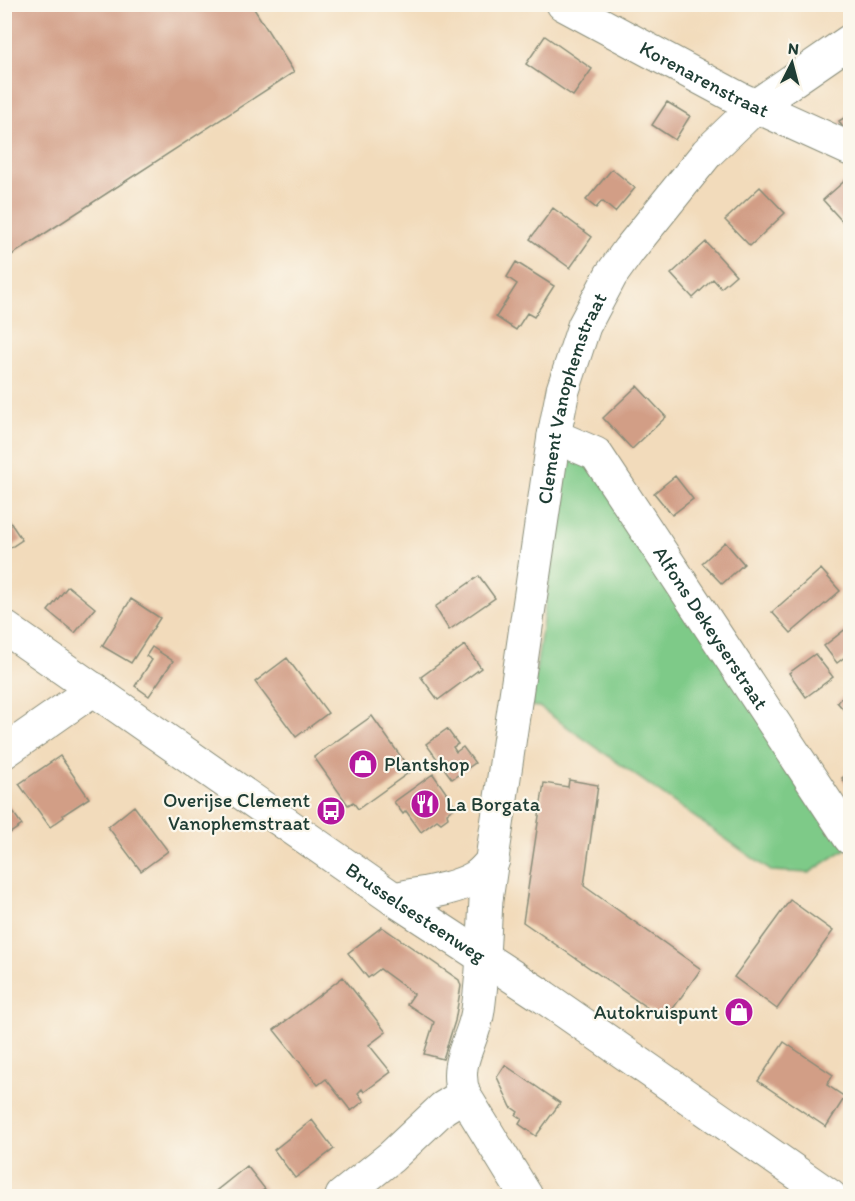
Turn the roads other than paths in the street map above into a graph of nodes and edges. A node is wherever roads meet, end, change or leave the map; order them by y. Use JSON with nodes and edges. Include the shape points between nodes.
{"nodes":[{"id":1,"x":562,"y":4,"type":"edge"},
{"id":2,"x":850,"y":41,"type":"edge"},
{"id":3,"x":757,"y":105,"type":"junction"},
{"id":4,"x":850,"y":149,"type":"edge"},
{"id":5,"x":554,"y":436,"type":"junction"},
{"id":6,"x":4,"y":627,"type":"edge"},
{"id":7,"x":94,"y":689,"type":"junction"},
{"id":8,"x":4,"y":752,"type":"edge"},
{"id":9,"x":850,"y":838,"type":"edge"},
{"id":10,"x":493,"y":860,"type":"junction"},
{"id":11,"x":394,"y":899,"type":"junction"},
{"id":12,"x":483,"y":958,"type":"junction"},
{"id":13,"x":464,"y":1095,"type":"junction"},
{"id":14,"x":342,"y":1197,"type":"edge"},
{"id":15,"x":526,"y":1197,"type":"edge"},
{"id":16,"x":830,"y":1197,"type":"edge"}],
"edges":[{"from":1,"to":3,"type":"street","name":"Korenarenstraat"},
{"from":2,"to":3,"type":"street","name":"Clement Vanophemstraat"},
{"from":3,"to":4,"type":"street","name":"Korenarenstraat"},
{"from":3,"to":5,"type":"street","name":"Clement Vanophemstraat","via":[[707,153],[611,275],[575,349]]},
{"from":5,"to":9,"type":"street","name":"Alfons Dekeyserstraat","via":[[596,454]]},
{"from":5,"to":10,"type":"street","name":"Clement Vanophemstraat"},
{"from":6,"to":7,"type":"street","name":"Brusselsesteenweg"},
{"from":7,"to":8,"type":"street"},
{"from":7,"to":11,"type":"street","name":"Brusselsesteenweg"},
{"from":10,"to":11,"type":"street","via":[[478,876],[463,883]]},
{"from":10,"to":12,"type":"street","name":"Clement Vanophemstraat"},
{"from":11,"to":12,"type":"street","name":"Brusselsesteenweg"},
{"from":12,"to":13,"type":"street","name":"Clement Vanophemstraat","via":[[477,1014],[460,1067]]},
{"from":12,"to":16,"type":"street","name":"Brusselsesteenweg"},
{"from":13,"to":14,"type":"street","via":[[443,1108]]},
{"from":13,"to":15,"type":"street"}]}
